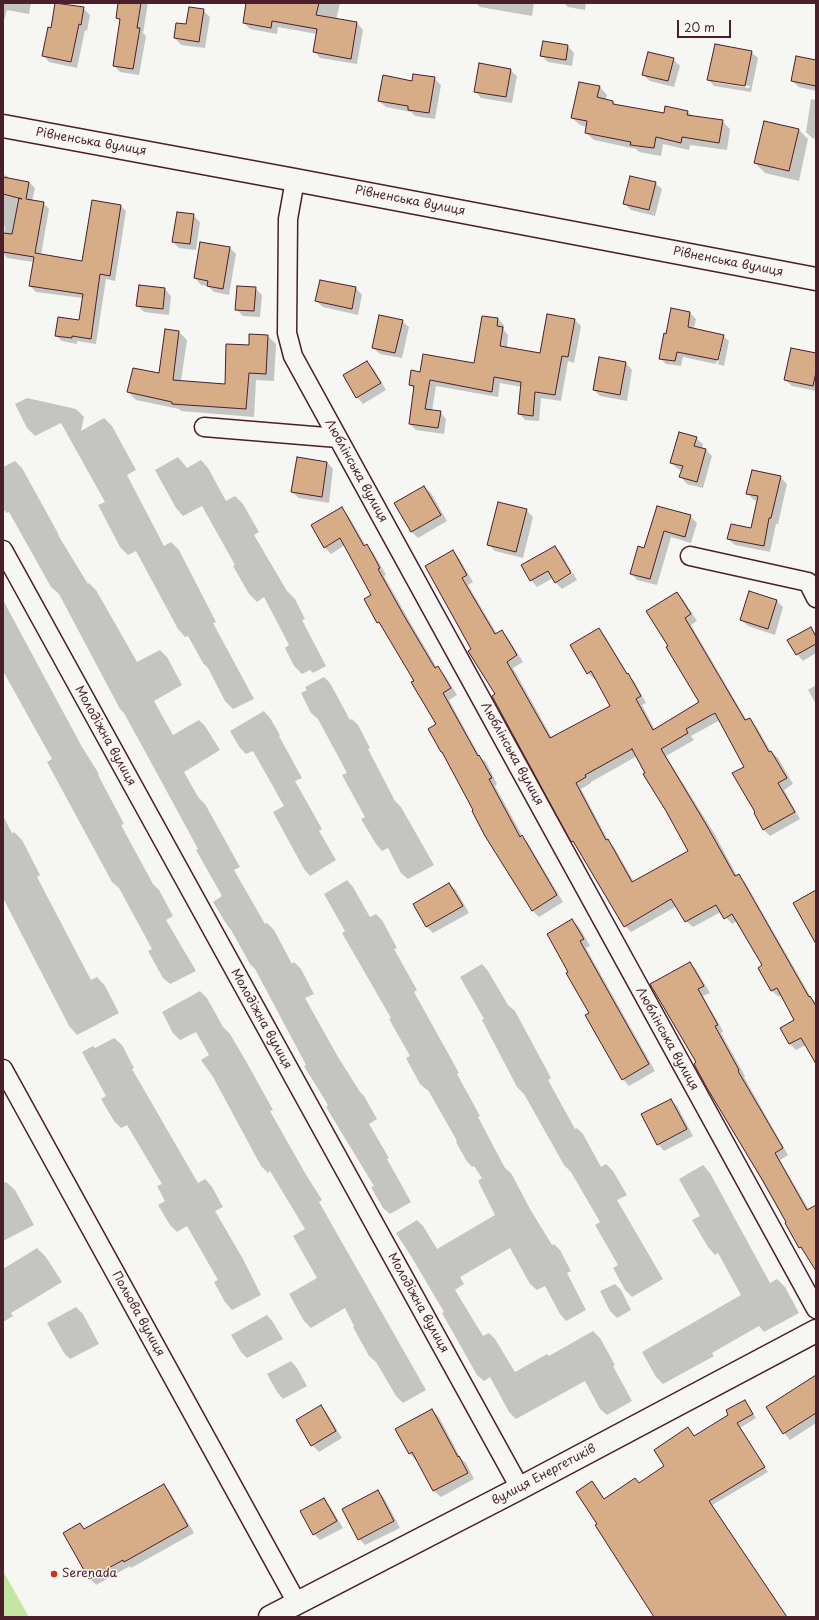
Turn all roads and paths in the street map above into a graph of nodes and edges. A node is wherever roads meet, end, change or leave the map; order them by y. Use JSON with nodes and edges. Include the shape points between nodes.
{"nodes":[{"id":1,"x":3,"y":126,"type":"edge"},
{"id":2,"x":294,"y":180,"type":"junction"},
{"id":3,"x":816,"y":279,"type":"edge"},
{"id":4,"x":204,"y":426,"type":"dead end"},
{"id":5,"x":338,"y":438,"type":"junction"},
{"id":6,"x":3,"y":550,"type":"edge"},
{"id":7,"x":690,"y":556,"type":"dead end"},
{"id":8,"x":816,"y":598,"type":"edge"},
{"id":9,"x":3,"y":1069,"type":"edge"},
{"id":10,"x":816,"y":1309,"type":"edge"},
{"id":11,"x":816,"y":1331,"type":"edge"},
{"id":12,"x":520,"y":1488,"type":"junction"},
{"id":13,"x":297,"y":1602,"type":"junction"},
{"id":14,"x":270,"y":1617,"type":"edge"}],
"edges":[{"from":1,"to":2,"type":"main road","name":"Рівненська вулиця"},
{"from":2,"to":3,"type":"main road","name":"Рівненська вулиця"},
{"from":2,"to":5,"type":"street","name":"Люблінська вулиця","via":[[288,218],[287,333],[293,356]]},
{"from":4,"to":5,"type":"street"},
{"from":5,"to":10,"type":"street","name":"Люблінська вулиця"},
{"from":6,"to":12,"type":"street","name":"Молодіжна вулиця"},
{"from":7,"to":8,"type":"street","via":[[808,582]]},
{"from":9,"to":13,"type":"street","name":"Польова вулиця"},
{"from":11,"to":12,"type":"main road","name":"вулиця Енергетиків"},
{"from":12,"to":13,"type":"main road","name":"вулиця Енергетиків"},
{"from":13,"to":14,"type":"main road","name":"вулиця Енергетиків"}]}
